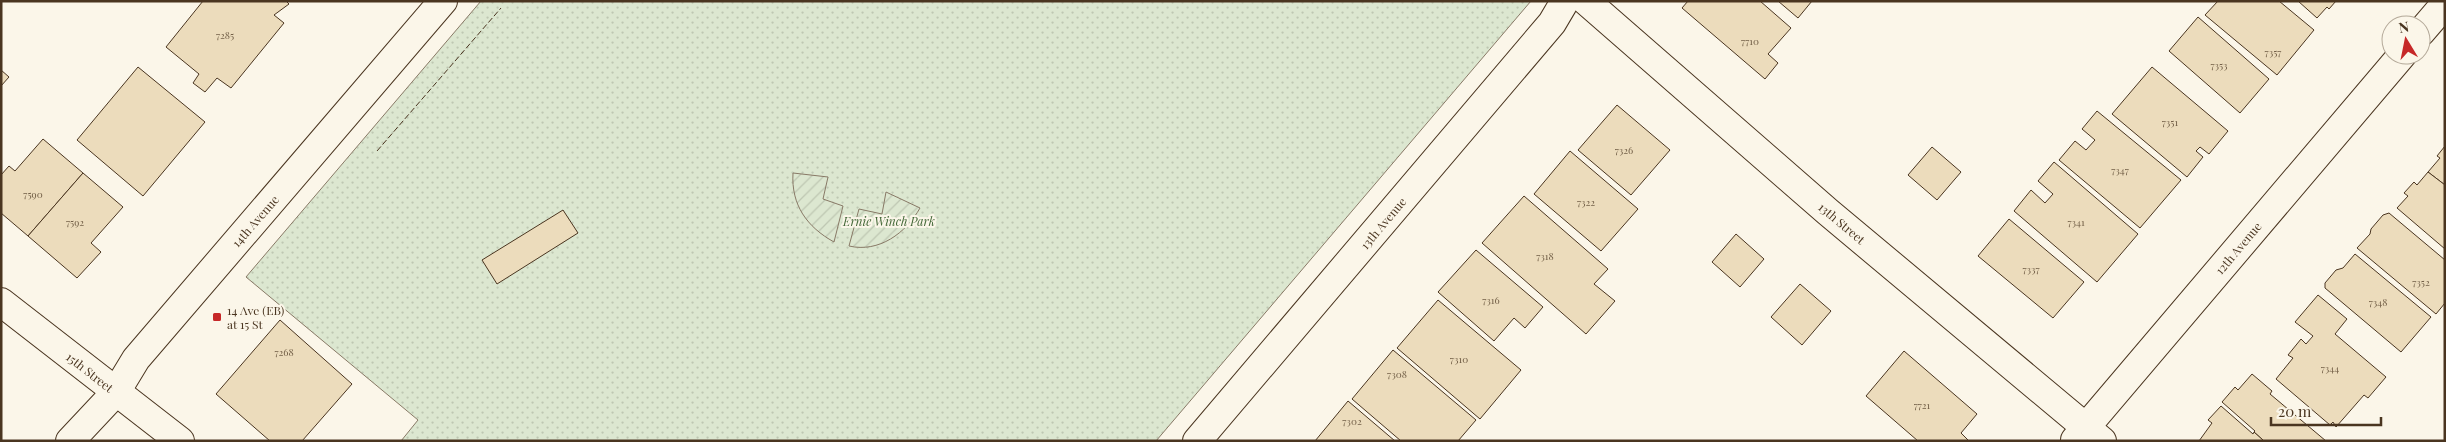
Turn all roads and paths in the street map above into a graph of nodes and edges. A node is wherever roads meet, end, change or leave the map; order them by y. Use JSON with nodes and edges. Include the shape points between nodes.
{"nodes":[{"id":1,"x":443,"y":1,"type":"edge"},
{"id":2,"x":1565,"y":1,"type":"edge"},
{"id":3,"x":1586,"y":1,"type":"edge"},
{"id":4,"x":2445,"y":4,"type":"edge"},
{"id":5,"x":2431,"y":20,"type":"edge"},
{"id":6,"x":2394,"y":65,"type":"edge"},
{"id":7,"x":1,"y":302,"type":"edge"},
{"id":8,"x":116,"y":392,"type":"junction"},
{"id":9,"x":2088,"y":436,"type":"edge"},
{"id":10,"x":70,"y":441,"type":"edge"},
{"id":11,"x":180,"y":441,"type":"edge"},
{"id":12,"x":1197,"y":441,"type":"edge"}],
"edges":[{"from":1,"to":8,"type":"street","name":"14th Avenue","via":[[136,359]]},
{"from":2,"to":12,"type":"street","name":"13th Avenue","via":[[1552,23]]},
{"from":3,"to":9,"type":"street","name":"13th Street"},
{"from":4,"to":5,"type":"street"},
{"from":6,"to":9,"type":"street","name":"12th Avenue"},
{"from":7,"to":8,"type":"street","name":"15th Street"},
{"from":8,"to":10,"type":"street","name":"14th Avenue"},
{"from":8,"to":11,"type":"street","name":"15th Street"}]}
